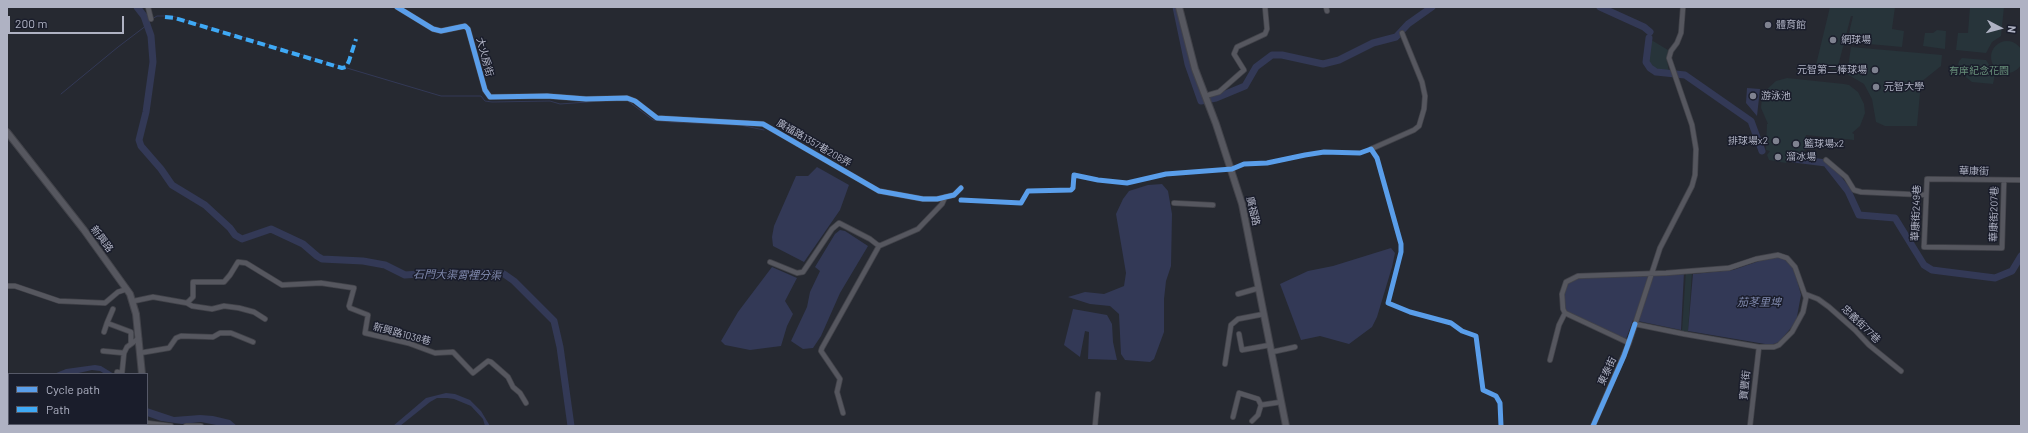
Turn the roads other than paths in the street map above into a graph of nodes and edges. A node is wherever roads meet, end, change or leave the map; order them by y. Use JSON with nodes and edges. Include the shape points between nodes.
{"nodes":[{"id":1,"x":148,"y":7,"type":"edge"},
{"id":2,"x":397,"y":7,"type":"edge"},
{"id":3,"x":1179,"y":7,"type":"edge"},
{"id":4,"x":1265,"y":7,"type":"edge"},
{"id":5,"x":1683,"y":7,"type":"edge"},
{"id":6,"x":151,"y":19,"type":"dead end"},
{"id":7,"x":1402,"y":33,"type":"dead end"},
{"id":8,"x":1205,"y":96,"type":"junction"},
{"id":9,"x":560,"y":98,"type":"joint"},
{"id":10,"x":7,"y":132,"type":"edge"},
{"id":11,"x":1371,"y":149,"type":"dead end"},
{"id":12,"x":1826,"y":160,"type":"dead end"},
{"id":13,"x":1926,"y":179,"type":"joint"},
{"id":14,"x":2004,"y":180,"type":"junction"},
{"id":15,"x":2021,"y":180,"type":"edge"},
{"id":16,"x":961,"y":188,"type":"dead end"},
{"id":17,"x":1926,"y":195,"type":"junction"},
{"id":18,"x":945,"y":197,"type":"junction"},
{"id":19,"x":1174,"y":203,"type":"dead end"},
{"id":20,"x":1213,"y":205,"type":"dead end"},
{"id":21,"x":878,"y":246,"type":"junction"},
{"id":22,"x":1924,"y":247,"type":"joint"},
{"id":23,"x":770,"y":262,"type":"dead end"},
{"id":24,"x":1651,"y":273,"type":"junction"},
{"id":25,"x":7,"y":286,"type":"edge"},
{"id":26,"x":1259,"y":288,"type":"junction"},
{"id":27,"x":127,"y":289,"type":"junction"},
{"id":28,"x":1238,"y":294,"type":"dead end"},
{"id":29,"x":1805,"y":294,"type":"junction"},
{"id":30,"x":134,"y":301,"type":"junction"},
{"id":31,"x":187,"y":303,"type":"junction"},
{"id":32,"x":113,"y":309,"type":"dead end"},
{"id":33,"x":1565,"y":313,"type":"junction"},
{"id":34,"x":1264,"y":314,"type":"junction"},
{"id":35,"x":265,"y":319,"type":"dead end"},
{"id":36,"x":107,"y":323,"type":"junction"},
{"id":37,"x":1635,"y":324,"type":"junction"},
{"id":38,"x":104,"y":332,"type":"dead end"},
{"id":39,"x":1239,"y":334,"type":"dead end"},
{"id":40,"x":139,"y":338,"type":"junction"},
{"id":41,"x":253,"y":342,"type":"dead end"},
{"id":42,"x":1629,"y":343,"type":"junction"},
{"id":43,"x":131,"y":344,"type":"junction"},
{"id":44,"x":1270,"y":345,"type":"junction"},
{"id":45,"x":1295,"y":347,"type":"dead end"},
{"id":46,"x":1759,"y":347,"type":"junction"},
{"id":47,"x":103,"y":351,"type":"dead end"},
{"id":48,"x":1272,"y":352,"type":"junction"},
{"id":49,"x":124,"y":353,"type":"junction"},
{"id":50,"x":140,"y":353,"type":"junction"},
{"id":51,"x":1550,"y":360,"type":"dead end"},
{"id":52,"x":1225,"y":364,"type":"dead end"},
{"id":53,"x":1901,"y":371,"type":"dead end"},
{"id":54,"x":117,"y":372,"type":"dead end"},
{"id":55,"x":142,"y":373,"type":"edge"},
{"id":56,"x":1098,"y":394,"type":"dead end"},
{"id":57,"x":1281,"y":402,"type":"junction"},
{"id":58,"x":526,"y":403,"type":"dead end"},
{"id":59,"x":1261,"y":405,"type":"junction"},
{"id":60,"x":843,"y":413,"type":"dead end"},
{"id":61,"x":1233,"y":417,"type":"dead end"},
{"id":62,"x":1252,"y":421,"type":"dead end"},
{"id":63,"x":148,"y":424,"type":"edge"},
{"id":64,"x":171,"y":426,"type":"edge"},
{"id":65,"x":186,"y":426,"type":"edge"},
{"id":66,"x":201,"y":426,"type":"edge"},
{"id":67,"x":1095,"y":426,"type":"edge"},
{"id":68,"x":1286,"y":426,"type":"edge"},
{"id":69,"x":1593,"y":426,"type":"edge"},
{"id":70,"x":1750,"y":426,"type":"edge"}],
"edges":[{"from":1,"to":6,"type":"street"},
{"from":2,"to":9,"type":"street","name":"大火房街","via":[[433,29],[441,31],[464,26],[468,29],[485,90],[490,97]]},
{"from":3,"to":8,"type":"street","name":"廣福路","via":[[1195,69]]},
{"from":4,"to":8,"type":"street","via":[[1267,28],[1264,34],[1237,47],[1234,54],[1244,70],[1219,92]]},
{"from":5,"to":24,"type":"street","via":[[1681,33],[1670,58],[1693,130],[1696,149],[1695,176],[1660,248]]},
{"from":7,"to":11,"type":"street","via":[[1422,82],[1424,109],[1419,126],[1414,130]]},
{"from":8,"to":26,"type":"street","name":"廣福路","via":[[1240,197]]},
{"from":9,"to":18,"type":"street","name":"廣福路1357巷206弄","via":[[628,98],[657,118],[763,124],[879,191],[923,199]]},
{"from":10,"to":27,"type":"street","name":"新興路"},
{"from":12,"to":17,"type":"street","via":[[1846,177],[1854,190]]},
{"from":13,"to":14,"type":"street","name":"華康街"},
{"from":13,"to":17,"type":"street","name":"華康街249巷"},
{"from":14,"to":15,"type":"street","name":"華康街"},
{"from":14,"to":22,"type":"street","name":"華康街207巷","via":[[2002,248]]},
{"from":16,"to":18,"type":"street","name":"廣福路1357巷206弄","via":[[954,195]]},
{"from":17,"to":22,"type":"street","name":"華康街249巷"},
{"from":18,"to":21,"type":"street","via":[[942,204],[918,229]]},
{"from":19,"to":20,"type":"street"},
{"from":21,"to":23,"type":"street","via":[[870,238],[839,223],[832,229],[803,272],[797,273]]},
{"from":21,"to":60,"type":"street","via":[[822,351],[840,379],[837,392]]},
{"from":24,"to":29,"type":"street","via":[[1728,268],[1756,259],[1783,256],[1795,267]]},
{"from":24,"to":33,"type":"street","via":[[1574,277],[1566,282],[1562,294]]},
{"from":24,"to":37,"type":"street","name":"東泰街"},
{"from":25,"to":27,"type":"street","via":[[16,286],[59,301],[105,303],[118,292]]},
{"from":26,"to":28,"type":"street"},
{"from":26,"to":34,"type":"street","name":"廣福路"},
{"from":27,"to":30,"type":"street","name":"新興路"},
{"from":29,"to":46,"type":"street","via":[[1806,304],[1803,312],[1788,338],[1774,347]]},
{"from":29,"to":53,"type":"street","name":"忠義街77巷","via":[[1829,307],[1855,330],[1868,346]]},
{"from":30,"to":31,"type":"street","via":[[153,297]]},
{"from":30,"to":40,"type":"street","name":"新興路"},
{"from":31,"to":35,"type":"street","via":[[212,309],[224,306],[239,308],[254,312]]},
{"from":31,"to":58,"type":"street","name":"新興路1038巷","via":[[193,298],[193,282],[224,282],[238,262],[246,263],[282,285],[321,283],[354,288],[349,306],[368,315],[365,334],[408,343],[436,353],[453,352],[473,373],[488,361],[491,362],[508,377]]},
{"from":32,"to":36,"type":"street"},
{"from":33,"to":42,"type":"street"},
{"from":33,"to":51,"type":"street","via":[[1559,325]]},
{"from":34,"to":44,"type":"street","name":"廣福路"},
{"from":34,"to":52,"type":"street","via":[[1238,319],[1231,325]]},
{"from":36,"to":38,"type":"street"},
{"from":36,"to":43,"type":"street","via":[[131,332]]},
{"from":37,"to":42,"type":"street","name":"東泰街"},
{"from":37,"to":46,"type":"street"},
{"from":39,"to":44,"type":"street","via":[[1242,350]]},
{"from":40,"to":43,"type":"street"},
{"from":40,"to":50,"type":"street","name":"新興路"},
{"from":41,"to":50,"type":"street","via":[[231,333],[220,333],[212,337],[181,336],[176,338],[169,348]]},
{"from":42,"to":69,"type":"street","name":"東泰街"},
{"from":43,"to":49,"type":"street"},
{"from":44,"to":48,"type":"street","name":"廣福路"},
{"from":45,"to":48,"type":"street"},
{"from":46,"to":70,"type":"street","name":"寶豐街"},
{"from":47,"to":49,"type":"street"},
{"from":48,"to":57,"type":"street","name":"廣福路"},
{"from":49,"to":54,"type":"street","via":[[122,373]]},
{"from":50,"to":55,"type":"street","name":"新興路"},
{"from":56,"to":67,"type":"street"},
{"from":57,"to":59,"type":"street"},
{"from":57,"to":68,"type":"street","name":"廣福路"},
{"from":59,"to":61,"type":"street","via":[[1258,399],[1239,393]]},
{"from":59,"to":62,"type":"street","via":[[1258,415]]},
{"from":63,"to":64,"type":"street"},
{"from":65,"to":66,"type":"street"}]}
